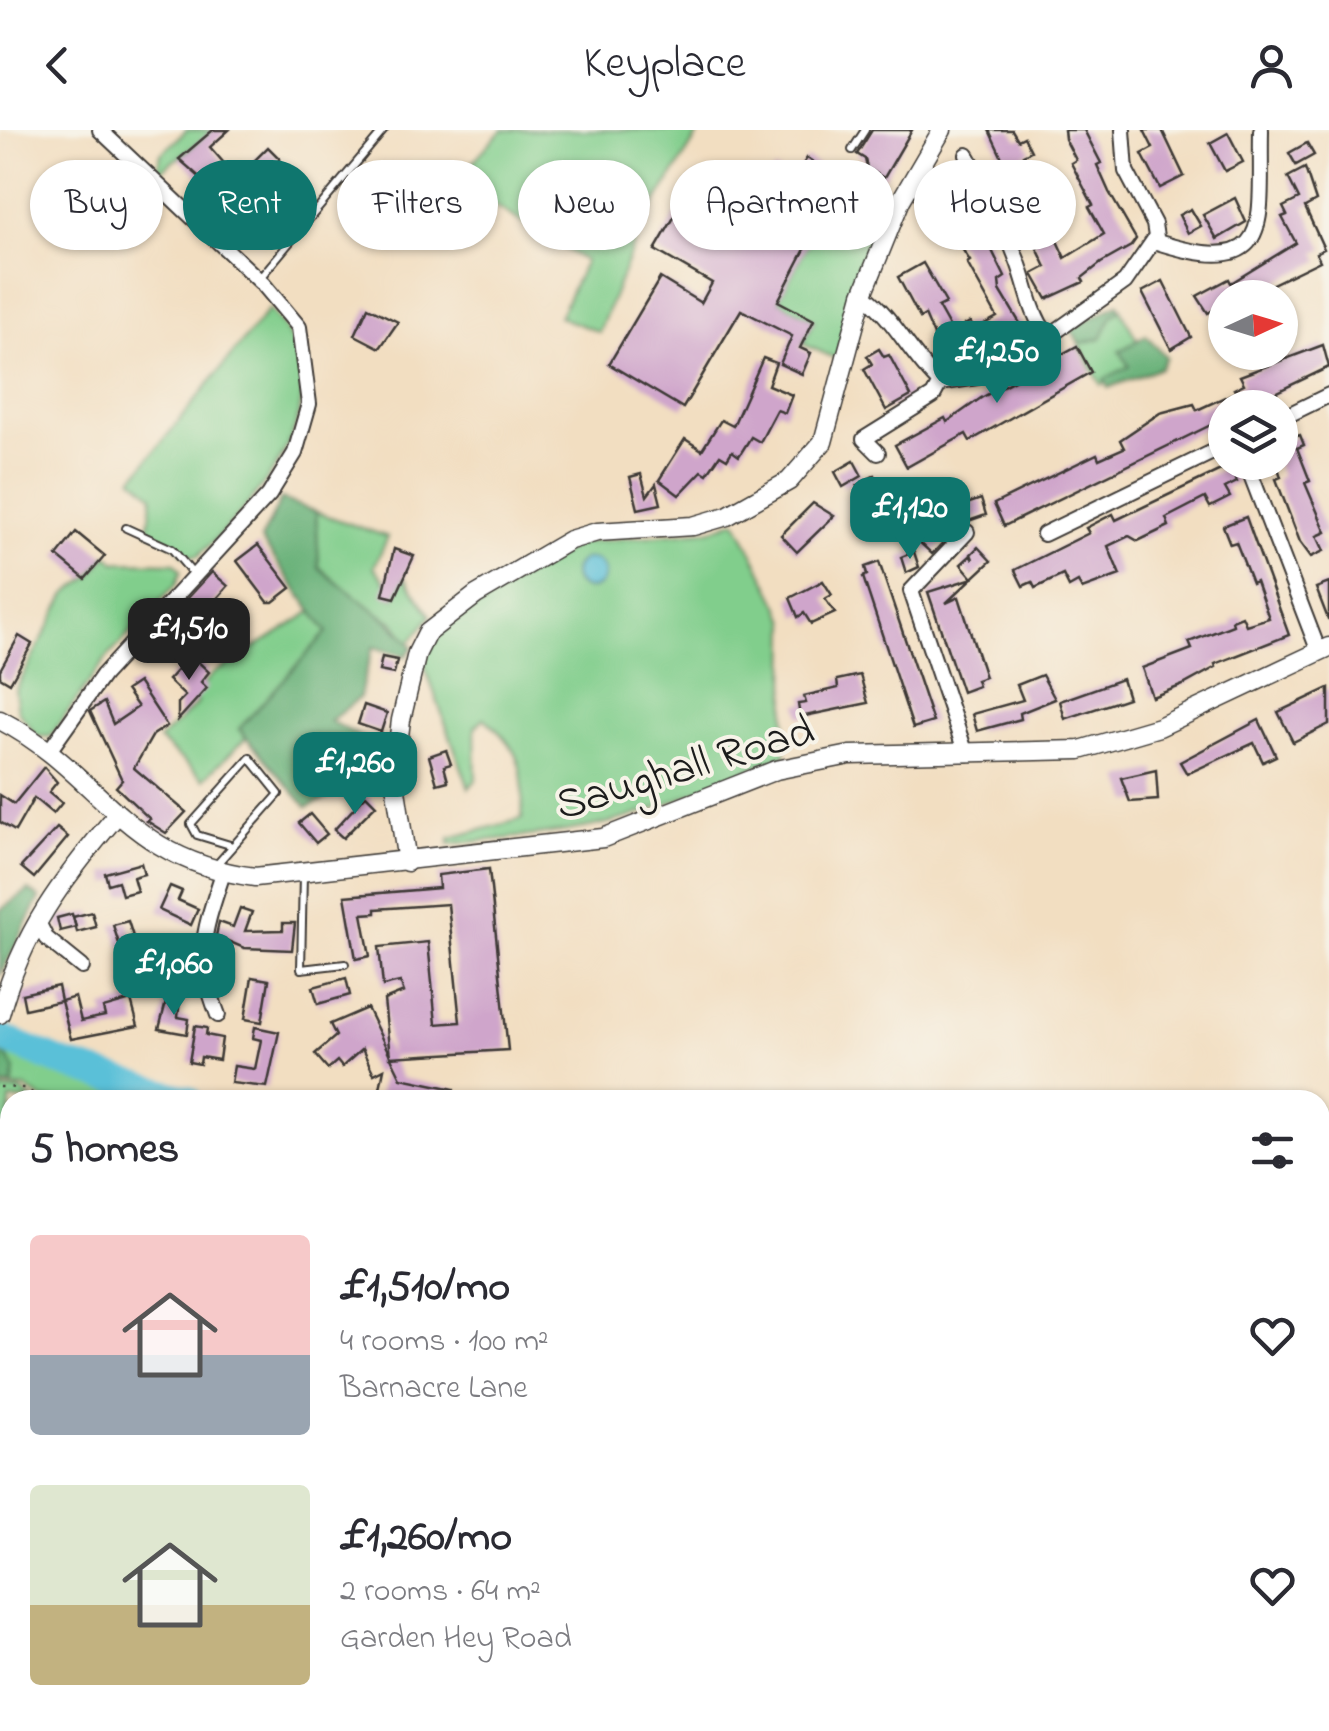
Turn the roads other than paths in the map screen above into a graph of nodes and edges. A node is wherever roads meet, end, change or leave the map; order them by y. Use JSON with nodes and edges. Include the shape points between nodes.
{"nodes":[{"id":1,"x":100,"y":130,"type":"edge"},
{"id":2,"x":384,"y":130,"type":"edge"},
{"id":3,"x":865,"y":130,"type":"edge"},
{"id":4,"x":942,"y":130,"type":"edge"},
{"id":5,"x":1123,"y":130,"type":"edge"},
{"id":6,"x":1261,"y":130,"type":"edge"},
{"id":7,"x":852,"y":150,"type":"dead end"},
{"id":8,"x":967,"y":155,"type":"dead end"},
{"id":9,"x":1154,"y":241,"type":"junction"},
{"id":10,"x":259,"y":280,"type":"junction"},
{"id":11,"x":862,"y":294,"type":"junction"},
{"id":12,"x":1047,"y":335,"type":"junction"},
{"id":13,"x":940,"y":383,"type":"junction"},
{"id":14,"x":1329,"y":395,"type":"edge"},
{"id":15,"x":1298,"y":410,"type":"edge"},
{"id":16,"x":878,"y":452,"type":"dead end"},
{"id":17,"x":1208,"y":454,"type":"edge"},
{"id":18,"x":1253,"y":480,"type":"edge"},
{"id":19,"x":126,"y":528,"type":"dead end"},
{"id":20,"x":967,"y":532,"type":"dead end"},
{"id":21,"x":1044,"y":534,"type":"dead end"},
{"id":22,"x":193,"y":574,"type":"junction"},
{"id":23,"x":1324,"y":650,"type":"edge"},
{"id":24,"x":0,"y":720,"type":"edge"},
{"id":25,"x":48,"y":750,"type":"junction"},
{"id":26,"x":966,"y":754,"type":"junction"},
{"id":27,"x":116,"y":816,"type":"junction"},
{"id":28,"x":230,"y":845,"type":"junction"},
{"id":29,"x":406,"y":862,"type":"junction"},
{"id":30,"x":218,"y":871,"type":"junction"},
{"id":31,"x":303,"y":872,"type":"junction"},
{"id":32,"x":38,"y":922,"type":"junction"},
{"id":33,"x":346,"y":964,"type":"dead end"},
{"id":34,"x":82,"y":967,"type":"dead end"},
{"id":35,"x":0,"y":1014,"type":"edge"},
{"id":36,"x":218,"y":1015,"type":"dead end"}],
"edges":[{"from":1,"to":10,"type":"street"},
{"from":2,"to":10,"type":"lane"},
{"from":3,"to":7,"type":"lane"},
{"from":4,"to":11,"type":"street","via":[[901,200]]},
{"from":5,"to":9,"type":"street","via":[[1126,171],[1154,224]]},
{"from":6,"to":9,"type":"street","via":[[1264,191],[1254,237],[1215,257]]},
{"from":8,"to":12,"type":"street","via":[[988,189],[1034,318]]},
{"from":9,"to":12,"type":"street","via":[[1125,282]]},
{"from":10,"to":22,"type":"street","via":[[299,326],[309,404],[295,453],[269,495]]},
{"from":11,"to":13,"type":"street","via":[[890,317]]},
{"from":11,"to":29,"type":"street","via":[[823,442],[789,481],[727,516],[693,526],[570,540],[476,595],[428,633],[417,653],[394,777]]},
{"from":12,"to":13,"type":"street","via":[[997,369]]},
{"from":13,"to":16,"type":"street","via":[[933,396],[864,439]]},
{"from":14,"to":15,"type":"street"},
{"from":17,"to":21,"type":"street"},
{"from":18,"to":23,"type":"street"},
{"from":19,"to":22,"type":"lane","via":[[172,548]]},
{"from":20,"to":26,"type":"street","via":[[912,591]]},
{"from":22,"to":25,"type":"street","via":[[103,675]]},
{"from":23,"to":26,"type":"street","name":"Saughall Road","via":[[1120,741],[1080,750]]},
{"from":24,"to":25,"type":"street","name":"Saughall Road"},
{"from":25,"to":27,"type":"street","name":"Saughall Road"},
{"from":26,"to":29,"type":"street","name":"Saughall Road","via":[[877,752],[813,761],[602,838]]},
{"from":27,"to":30,"type":"street","name":"Saughall Road","via":[[169,852]]},
{"from":27,"to":32,"type":"street"},
{"from":28,"to":28,"type":"lane","via":[[279,794],[250,758],[191,824],[196,835]]},
{"from":28,"to":30,"type":"lane"},
{"from":29,"to":31,"type":"street","name":"Saughall Road"},
{"from":30,"to":31,"type":"street","name":"Saughall Road","via":[[255,878]]},
{"from":30,"to":36,"type":"street","via":[[202,976]]},
{"from":31,"to":33,"type":"lane","via":[[299,965],[305,970]]},
{"from":32,"to":34,"type":"street","via":[[46,938]]},
{"from":32,"to":35,"type":"street","via":[[14,962]]}]}
